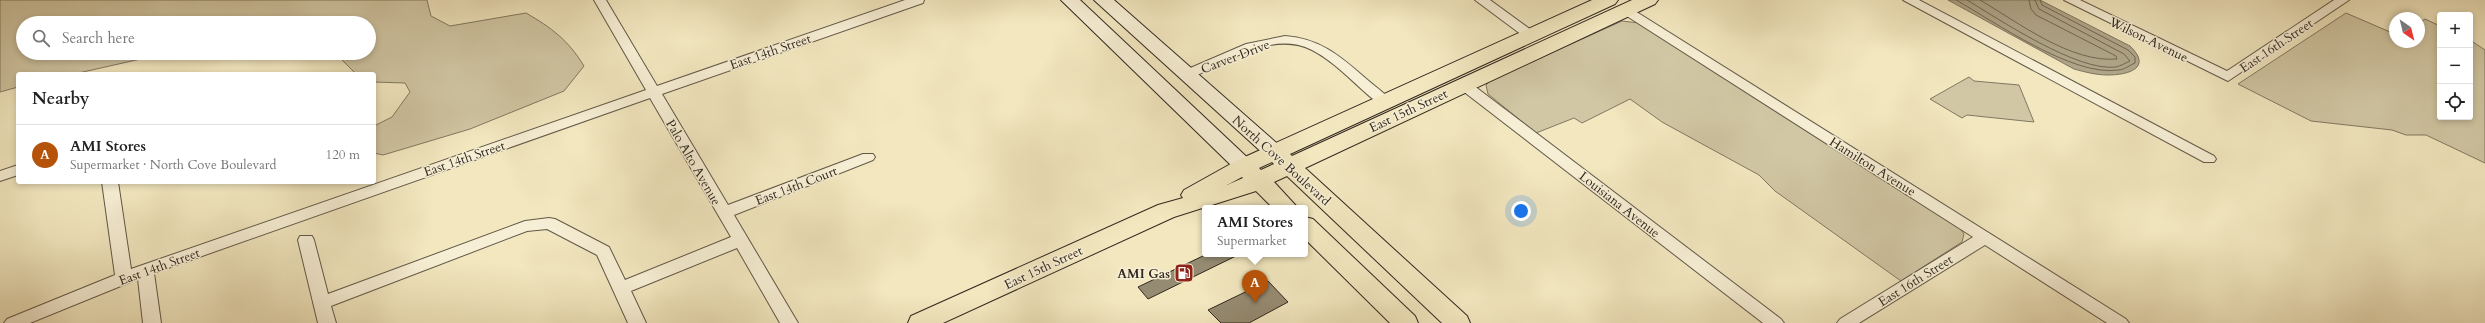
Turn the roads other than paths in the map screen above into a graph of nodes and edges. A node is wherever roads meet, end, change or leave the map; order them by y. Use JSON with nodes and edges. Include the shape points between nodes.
{"nodes":[{"id":1,"x":600,"y":0,"type":"edge"},
{"id":2,"x":918,"y":0,"type":"edge"},
{"id":3,"x":1070,"y":0,"type":"edge"},
{"id":4,"x":1481,"y":0,"type":"edge"},
{"id":5,"x":1608,"y":0,"type":"edge"},
{"id":6,"x":1648,"y":0,"type":"edge"},
{"id":7,"x":1909,"y":0,"type":"edge"},
{"id":8,"x":2070,"y":0,"type":"edge"},
{"id":9,"x":2343,"y":0,"type":"edge"},
{"id":10,"x":1103,"y":1,"type":"edge"},
{"id":11,"x":1619,"y":5,"type":"edge"},
{"id":12,"x":1531,"y":35,"type":"junction"},
{"id":13,"x":1548,"y":46,"type":"junction"},
{"id":14,"x":1448,"y":72,"type":"junction"},
{"id":15,"x":1186,"y":75,"type":"junction"},
{"id":16,"x":2228,"y":77,"type":"joint"},
{"id":17,"x":1464,"y":85,"type":"junction"},
{"id":18,"x":653,"y":92,"type":"junction"},
{"id":19,"x":1384,"y":101,"type":"junction"},
{"id":20,"x":868,"y":157,"type":"dead end"},
{"id":21,"x":1282,"y":158,"type":"junction"},
{"id":22,"x":2209,"y":159,"type":"dead end"},
{"id":23,"x":16,"y":171,"type":"edge"},
{"id":24,"x":1251,"y":173,"type":"junction"},
{"id":25,"x":0,"y":176,"type":"edge"},
{"id":26,"x":110,"y":184,"type":"edge"},
{"id":27,"x":1284,"y":205,"type":"edge"},
{"id":28,"x":724,"y":213,"type":"junction"},
{"id":29,"x":1308,"y":228,"type":"edge"},
{"id":30,"x":1985,"y":237,"type":"junction"},
{"id":31,"x":306,"y":240,"type":"dead end"},
{"id":32,"x":740,"y":240,"type":"junction"},
{"id":33,"x":145,"y":270,"type":"junction"},
{"id":34,"x":124,"y":279,"type":"junction"},
{"id":35,"x":621,"y":288,"type":"junction"},
{"id":36,"x":322,"y":303,"type":"junction"},
{"id":37,"x":13,"y":323,"type":"edge"},
{"id":38,"x":152,"y":323,"type":"edge"},
{"id":39,"x":327,"y":323,"type":"edge"},
{"id":40,"x":637,"y":323,"type":"edge"},
{"id":41,"x":789,"y":323,"type":"edge"},
{"id":42,"x":920,"y":323,"type":"edge"},
{"id":43,"x":1406,"y":323,"type":"edge"},
{"id":44,"x":1458,"y":323,"type":"edge"},
{"id":45,"x":1775,"y":323,"type":"edge"},
{"id":46,"x":1846,"y":323,"type":"edge"},
{"id":47,"x":2120,"y":323,"type":"edge"}],
"edges":[{"from":1,"to":18,"type":"street","name":"Palo Alto Avenue"},
{"from":2,"to":18,"type":"street","name":"East 14th Street"},
{"from":3,"to":24,"type":"main road"},
{"from":4,"to":12,"type":"street"},
{"from":5,"to":12,"type":"main road","name":"East 15th Street"},
{"from":6,"to":11,"type":"main road","name":"East 15th Street"},
{"from":7,"to":22,"type":"street"},
{"from":8,"to":16,"type":"street","name":"Wilson Avenue"},
{"from":9,"to":16,"type":"street","name":"East 16th Street"},
{"from":10,"to":15,"type":"main road","name":"North Cove Boulevard"},
{"from":11,"to":13,"type":"main road","name":"East 15th Street"},
{"from":11,"to":30,"type":"street","name":"Hamilton Avenue"},
{"from":12,"to":13,"type":"main road"},
{"from":12,"to":14,"type":"main road","name":"East 15th Street"},
{"from":13,"to":17,"type":"main road","name":"East 15th Street"},
{"from":14,"to":17,"type":"main road"},
{"from":14,"to":19,"type":"main road","name":"East 15th Street"},
{"from":15,"to":19,"type":"street","name":"Carver Drive","via":[[1258,45],[1296,41],[1323,51]]},
{"from":15,"to":21,"type":"main road","name":"North Cove Boulevard"},
{"from":17,"to":21,"type":"main road","name":"East 15th Street"},
{"from":17,"to":45,"type":"street","name":"Louisiana Avenue"},
{"from":18,"to":28,"type":"street","name":"Palo Alto Avenue"},
{"from":18,"to":33,"type":"street","name":"East 14th Street"},
{"from":19,"to":21,"type":"main road","name":"East 15th Street"},
{"from":20,"to":28,"type":"street","name":"East 14th Court"},
{"from":21,"to":24,"type":"main road","name":"East 15th Street"},
{"from":21,"to":44,"type":"main road","name":"North Cove Boulevard"},
{"from":23,"to":25,"type":"street"},
{"from":24,"to":27,"type":"main road"},
{"from":24,"to":42,"type":"main road","name":"East 15th Street","via":[[1240,188],[1166,211]]},
{"from":26,"to":34,"type":"street"},
{"from":28,"to":32,"type":"street","name":"Palo Alto Avenue"},
{"from":29,"to":43,"type":"main road"},
{"from":30,"to":46,"type":"street","name":"East 16th Street"},
{"from":30,"to":47,"type":"street","name":"Hamilton Avenue"},
{"from":31,"to":36,"type":"street"},
{"from":32,"to":35,"type":"street"},
{"from":32,"to":41,"type":"street","name":"Palo Alto Avenue"},
{"from":33,"to":34,"type":"street","name":"East 14th Street"},
{"from":33,"to":38,"type":"street"},
{"from":34,"to":37,"type":"street","name":"East 14th Street"},
{"from":35,"to":36,"type":"street","via":[[603,251],[545,222],[525,226]]},
{"from":35,"to":40,"type":"street"},
{"from":36,"to":39,"type":"street"}]}
